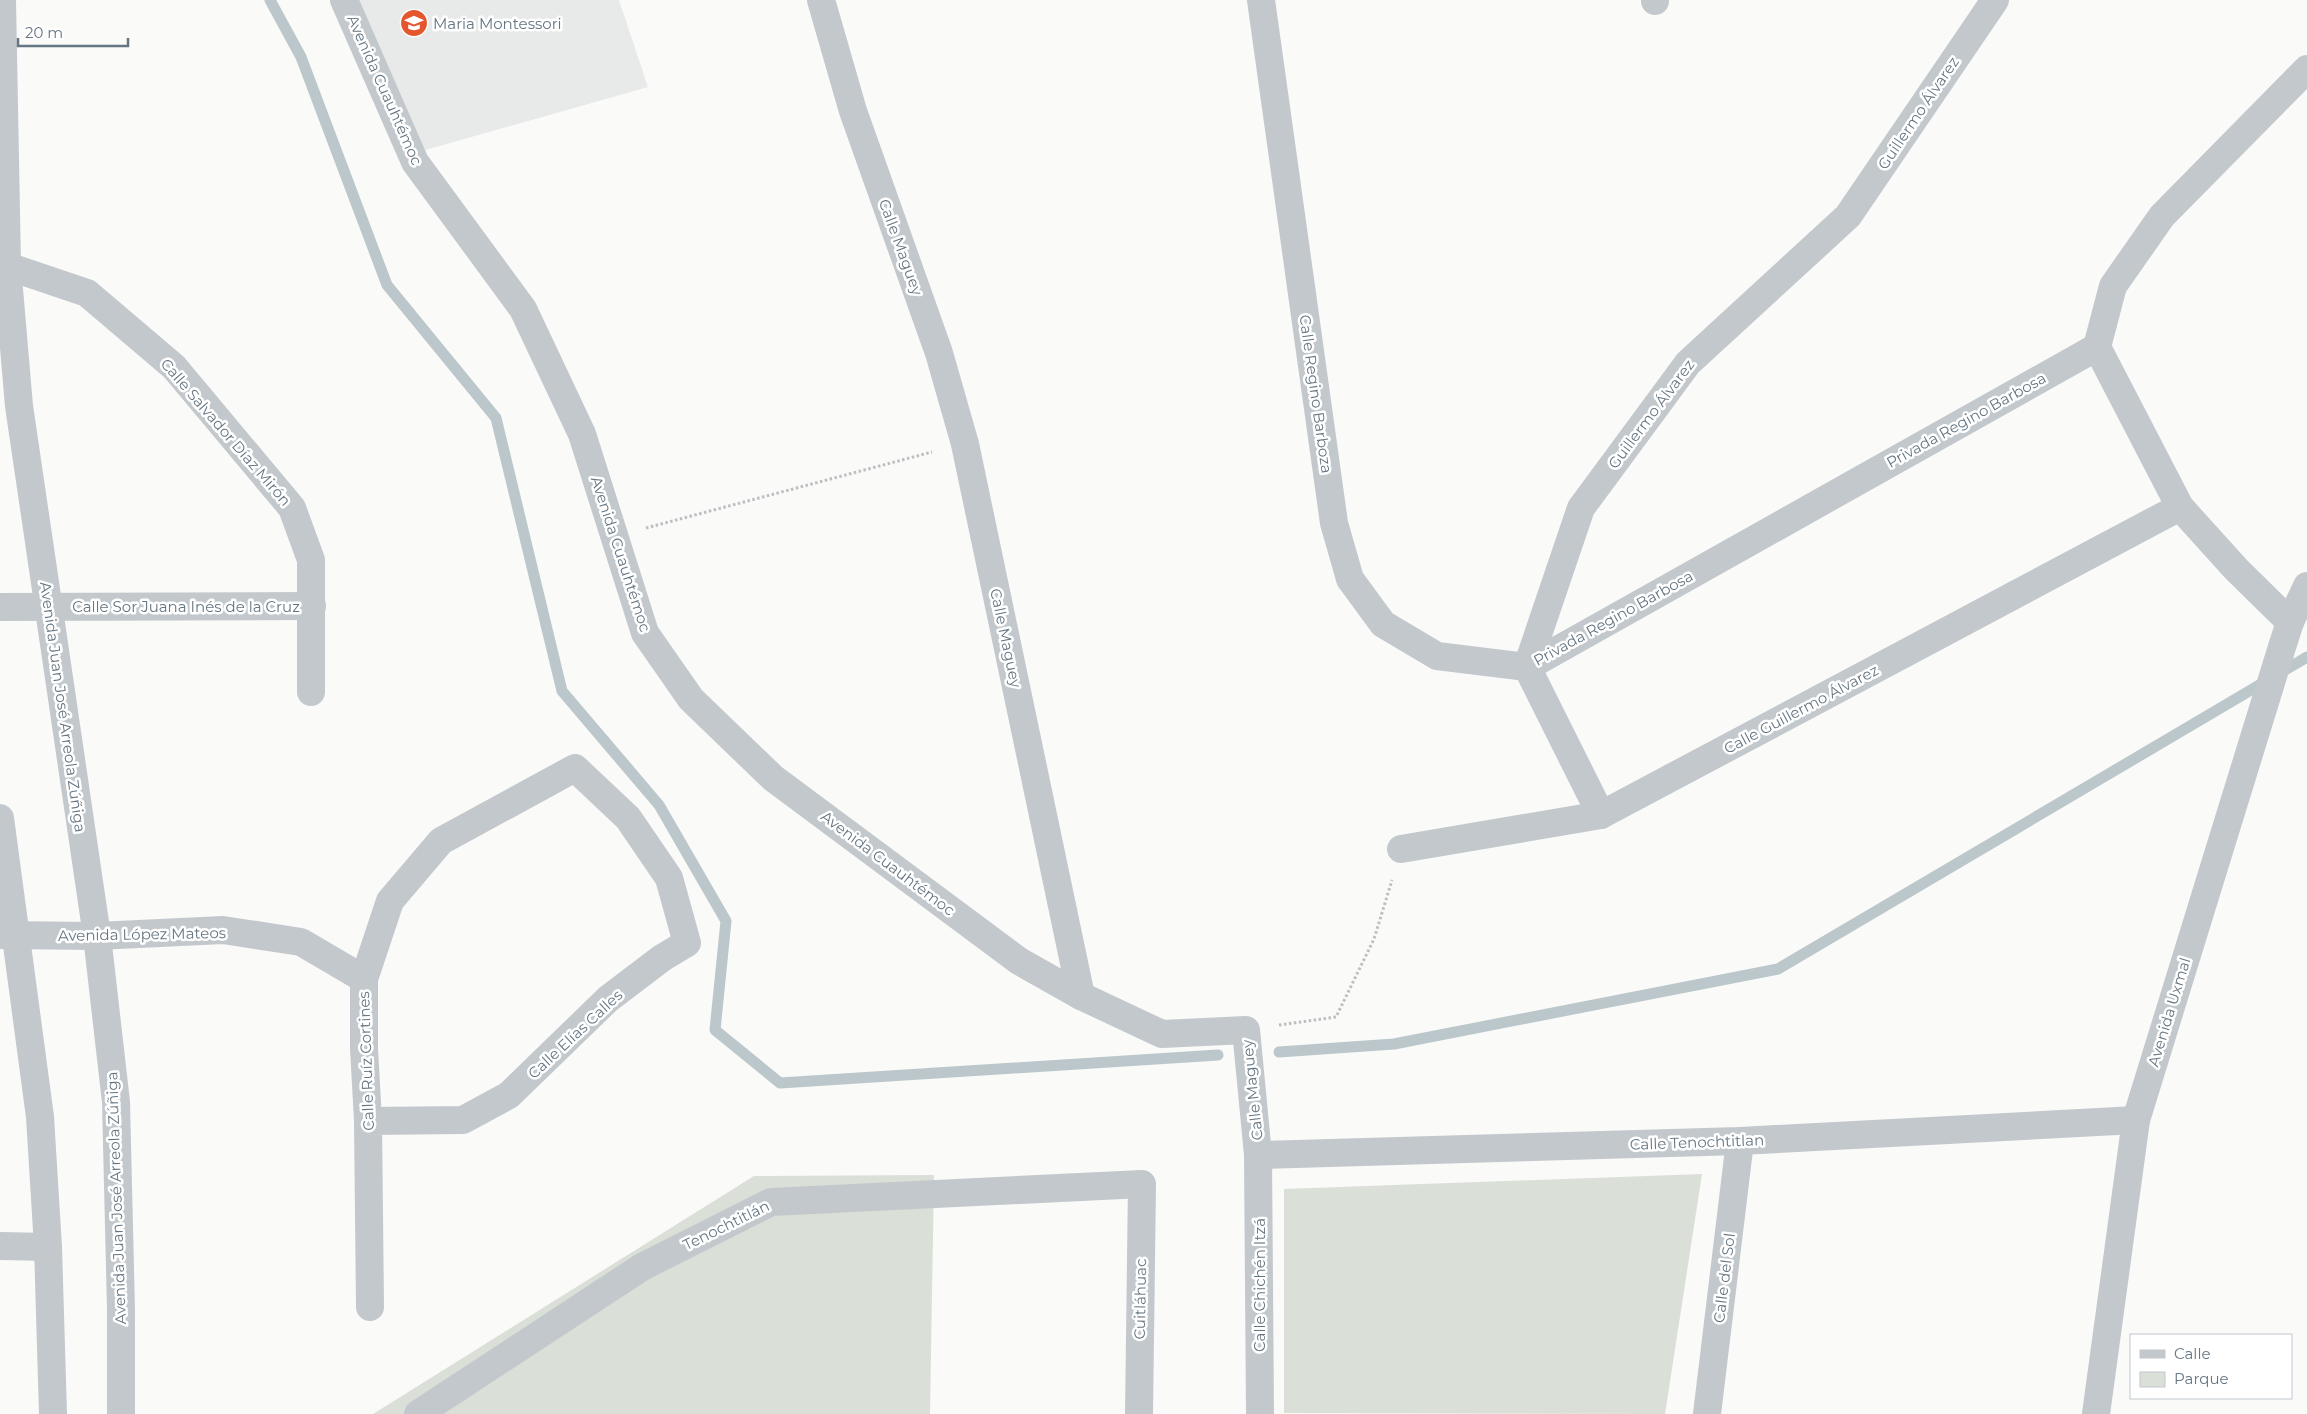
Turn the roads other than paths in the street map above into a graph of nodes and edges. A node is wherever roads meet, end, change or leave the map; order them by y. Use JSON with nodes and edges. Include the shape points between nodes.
{"nodes":[{"id":1,"x":2,"y":0,"type":"edge"},
{"id":2,"x":344,"y":0,"type":"edge"},
{"id":3,"x":821,"y":0,"type":"edge"},
{"id":4,"x":1261,"y":0,"type":"edge"},
{"id":5,"x":1995,"y":0,"type":"edge"},
{"id":6,"x":2307,"y":69,"type":"edge"},
{"id":7,"x":4,"y":266,"type":"edge"},
{"id":8,"x":2096,"y":347,"type":"junction"},
{"id":9,"x":2180,"y":507,"type":"junction"},
{"id":10,"x":2307,"y":586,"type":"edge"},
{"id":11,"x":48,"y":605,"type":"junction"},
{"id":12,"x":312,"y":606,"type":"junction"},
{"id":13,"x":0,"y":607,"type":"edge"},
{"id":14,"x":2286,"y":634,"type":"junction"},
{"id":15,"x":1527,"y":667,"type":"junction"},
{"id":16,"x":311,"y":692,"type":"dead end"},
{"id":17,"x":575,"y":768,"type":"joint"},
{"id":18,"x":1601,"y":815,"type":"junction"},
{"id":19,"x":0,"y":818,"type":"edge"},
{"id":20,"x":1401,"y":850,"type":"road end"},
{"id":21,"x":8,"y":935,"type":"edge"},
{"id":22,"x":97,"y":936,"type":"junction"},
{"id":23,"x":364,"y":980,"type":"junction"},
{"id":24,"x":1081,"y":996,"type":"junction"},
{"id":25,"x":2136,"y":1120,"type":"junction"},
{"id":26,"x":368,"y":1121,"type":"junction"},
{"id":27,"x":1740,"y":1141,"type":"junction"},
{"id":28,"x":1258,"y":1155,"type":"junction"},
{"id":29,"x":1142,"y":1184,"type":"joint"},
{"id":30,"x":0,"y":1246,"type":"edge"},
{"id":31,"x":48,"y":1247,"type":"junction"},
{"id":32,"x":370,"y":1307,"type":"dead end"},
{"id":33,"x":53,"y":1414,"type":"edge"},
{"id":34,"x":121,"y":1414,"type":"edge"},
{"id":35,"x":418,"y":1414,"type":"edge"},
{"id":36,"x":1139,"y":1414,"type":"edge"},
{"id":37,"x":1260,"y":1414,"type":"edge"},
{"id":38,"x":1707,"y":1414,"type":"edge"},
{"id":39,"x":2096,"y":1414,"type":"edge"}],
"edges":[{"from":1,"to":7,"type":"street","name":"Avenida Juan José Arreola Zúñiga"},
{"from":2,"to":24,"type":"street","name":"Avenida Cuauhtémoc","via":[[415,162],[523,309],[582,434],[645,633],[691,699],[773,778],[1019,961]]},
{"from":3,"to":24,"type":"street","name":"Calle Maguey","via":[[853,111],[939,352],[965,444]]},
{"from":4,"to":15,"type":"street","name":"Calle Regino Barboza","via":[[1334,523],[1350,579],[1383,624],[1437,656]]},
{"from":5,"to":15,"type":"street","name":"Guillermo Álvarez","via":[[1848,216],[1688,363],[1581,508]]},
{"from":6,"to":8,"type":"street","via":[[2162,216],[2113,286]]},
{"from":7,"to":11,"type":"street","name":"Avenida Juan José Arreola Zúñiga","via":[[19,406]]},
{"from":7,"to":12,"type":"street","name":"Calle Salvador Díaz Mirón","via":[[86,293],[174,367],[292,508],[311,560]]},
{"from":8,"to":9,"type":"street"},
{"from":8,"to":15,"type":"street","name":"Privada Regino Barbosa"},
{"from":9,"to":14,"type":"street","via":[[2236,569]]},
{"from":9,"to":18,"type":"street","name":"Calle Guillermo Álvarez"},
{"from":10,"to":14,"type":"street","name":"Avenida Uxmal"},
{"from":11,"to":12,"type":"street","name":"Calle Sor Juana Inés de la Cruz"},
{"from":11,"to":13,"type":"street","name":"Calle Sor Juana Inés de la Cruz"},
{"from":11,"to":22,"type":"street","name":"Avenida Juan José Arreola Zúñiga"},
{"from":12,"to":16,"type":"street","name":"Calle Salvador Díaz Mirón"},
{"from":14,"to":25,"type":"street","name":"Avenida Uxmal"},
{"from":15,"to":18,"type":"street"},
{"from":17,"to":23,"type":"street","name":"Calle Ruíz Cortines","via":[[441,840],[390,901]]},
{"from":17,"to":26,"type":"street","name":"Calle Elías Calles","via":[[628,818],[669,878],[687,943],[608,999],[509,1095],[463,1120]]},
{"from":18,"to":20,"type":"street","name":"Calle Guillermo Álvarez"},
{"from":19,"to":21,"type":"street"},
{"from":21,"to":22,"type":"street","name":"Avenida López Mateos"},
{"from":21,"to":31,"type":"street","via":[[40,1117]]},
{"from":22,"to":23,"type":"street","name":"Avenida López Mateos","via":[[223,930],[300,942]]},
{"from":22,"to":34,"type":"street","name":"Avenida Juan José Arreola Zúñiga","via":[[116,1102]]},
{"from":23,"to":26,"type":"street","name":"Calle Ruíz Cortines"},
{"from":24,"to":28,"type":"street","name":"Calle Maguey","via":[[1162,1034],[1246,1030]]},
{"from":25,"to":27,"type":"street","name":"Calle Tenochtitlan"},
{"from":25,"to":39,"type":"street","name":"Avenida Uxmal"},
{"from":26,"to":32,"type":"street","name":"Calle Ruíz Cortines"},
{"from":27,"to":28,"type":"street","name":"Calle Tenochtitlan"},
{"from":27,"to":38,"type":"street","name":"Calle del Sol"},
{"from":28,"to":37,"type":"street","name":"Calle Chichén Itzá"},
{"from":29,"to":35,"type":"street","name":"Tenochtitlán","via":[[771,1202],[642,1267]]},
{"from":29,"to":36,"type":"street","name":"Cuitláhuac"},
{"from":30,"to":31,"type":"street"},
{"from":31,"to":33,"type":"street"}]}
